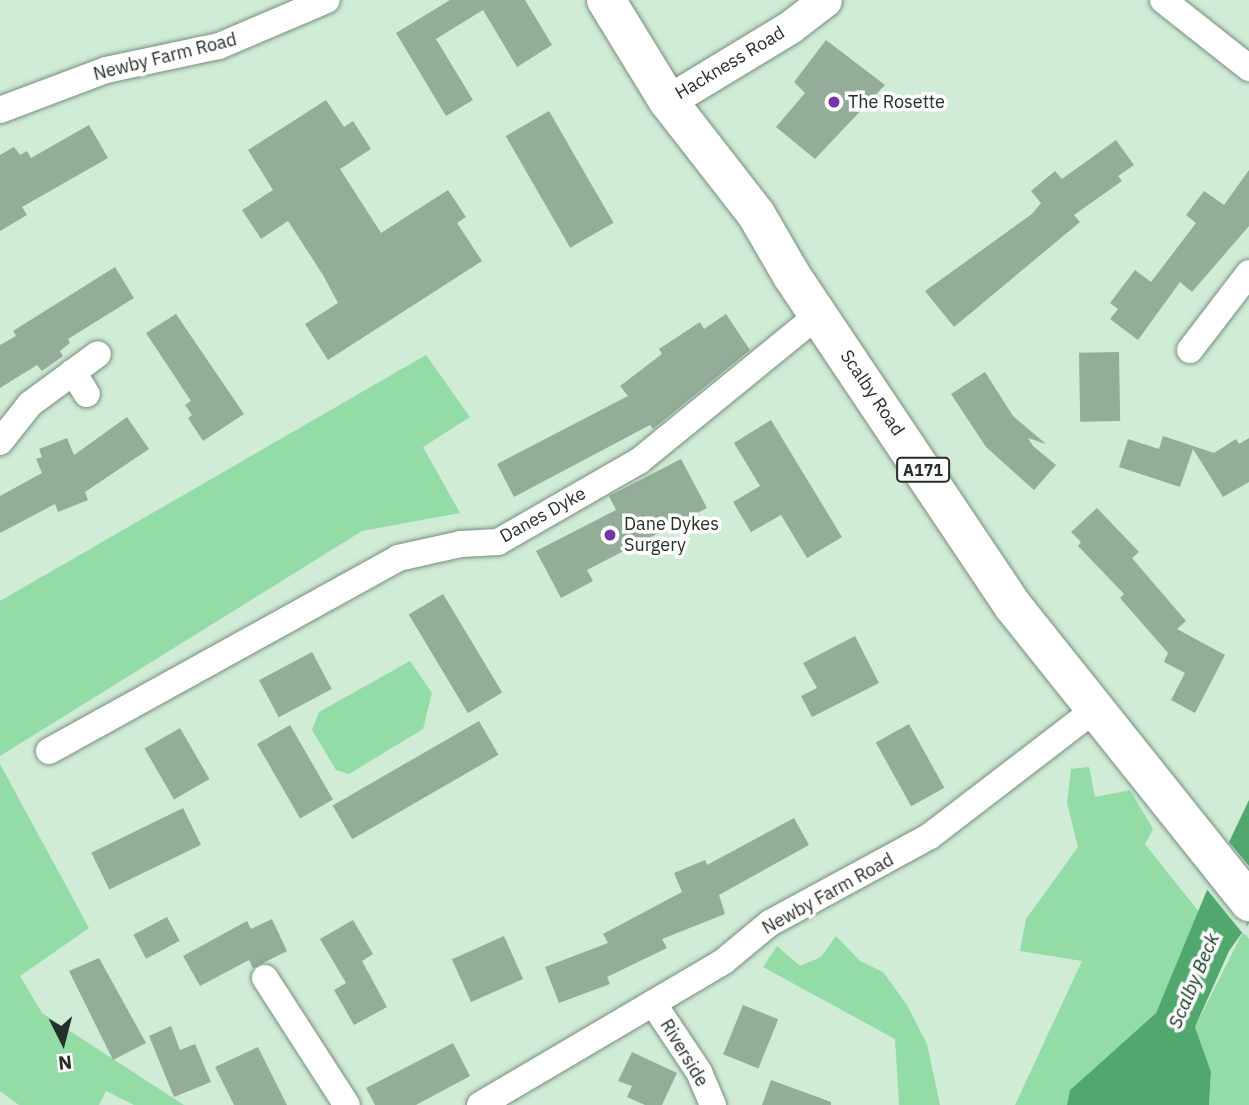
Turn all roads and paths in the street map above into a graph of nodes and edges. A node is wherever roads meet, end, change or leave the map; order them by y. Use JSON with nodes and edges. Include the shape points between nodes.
{"nodes":[{"id":1,"x":606,"y":0,"type":"edge"},
{"id":2,"x":825,"y":0,"type":"edge"},
{"id":3,"x":1163,"y":0,"type":"edge"},
{"id":4,"x":313,"y":4,"type":"edge"},
{"id":5,"x":1249,"y":68,"type":"edge"},
{"id":6,"x":668,"y":101,"type":"junction"},
{"id":7,"x":0,"y":110,"type":"edge"},
{"id":8,"x":1249,"y":272,"type":"edge"},
{"id":9,"x":818,"y":314,"type":"junction"},
{"id":10,"x":1190,"y":350,"type":"dead end"},
{"id":11,"x":98,"y":355,"type":"dead end"},
{"id":12,"x":74,"y":372,"type":"junction"},
{"id":13,"x":87,"y":394,"type":"dead end"},
{"id":14,"x":0,"y":442,"type":"edge"},
{"id":15,"x":1093,"y":711,"type":"junction"},
{"id":16,"x":49,"y":751,"type":"dead end"},
{"id":17,"x":1249,"y":902,"type":"edge"},
{"id":18,"x":265,"y":978,"type":"dead end"},
{"id":19,"x":653,"y":1003,"type":"junction"},
{"id":20,"x":347,"y":1105,"type":"edge"},
{"id":21,"x":480,"y":1105,"type":"edge"},
{"id":22,"x":713,"y":1105,"type":"edge"}],
"edges":[{"from":1,"to":6,"type":"highway","name":"Scalby Road","number":"A171"},
{"from":2,"to":6,"type":"street","name":"Hackness Road","via":[[779,34]]},
{"from":3,"to":5,"type":"street"},
{"from":4,"to":7,"type":"street","name":"Newby Farm Road","via":[[219,46],[106,70]]},
{"from":6,"to":9,"type":"highway","name":"Scalby Road","number":"A171","via":[[756,214]]},
{"from":8,"to":10,"type":"street"},
{"from":9,"to":15,"type":"highway","name":"Scalby Road","number":"A171","via":[[1013,606]]},
{"from":9,"to":16,"type":"street","name":"Danes Dyke","via":[[639,461],[498,542],[461,544],[398,558]]},
{"from":11,"to":12,"type":"street"},
{"from":12,"to":13,"type":"street"},
{"from":12,"to":14,"type":"street","via":[[30,404]]},
{"from":15,"to":17,"type":"highway","name":"Scalby Road","number":"A171"},
{"from":15,"to":19,"type":"street","name":"Newby Farm Road","via":[[930,836],[771,923],[724,961]]},
{"from":18,"to":20,"type":"street"},
{"from":19,"to":21,"type":"street","name":"Newby Farm Road"},
{"from":19,"to":22,"type":"street","name":"Riverside","via":[[699,1072]]}]}
